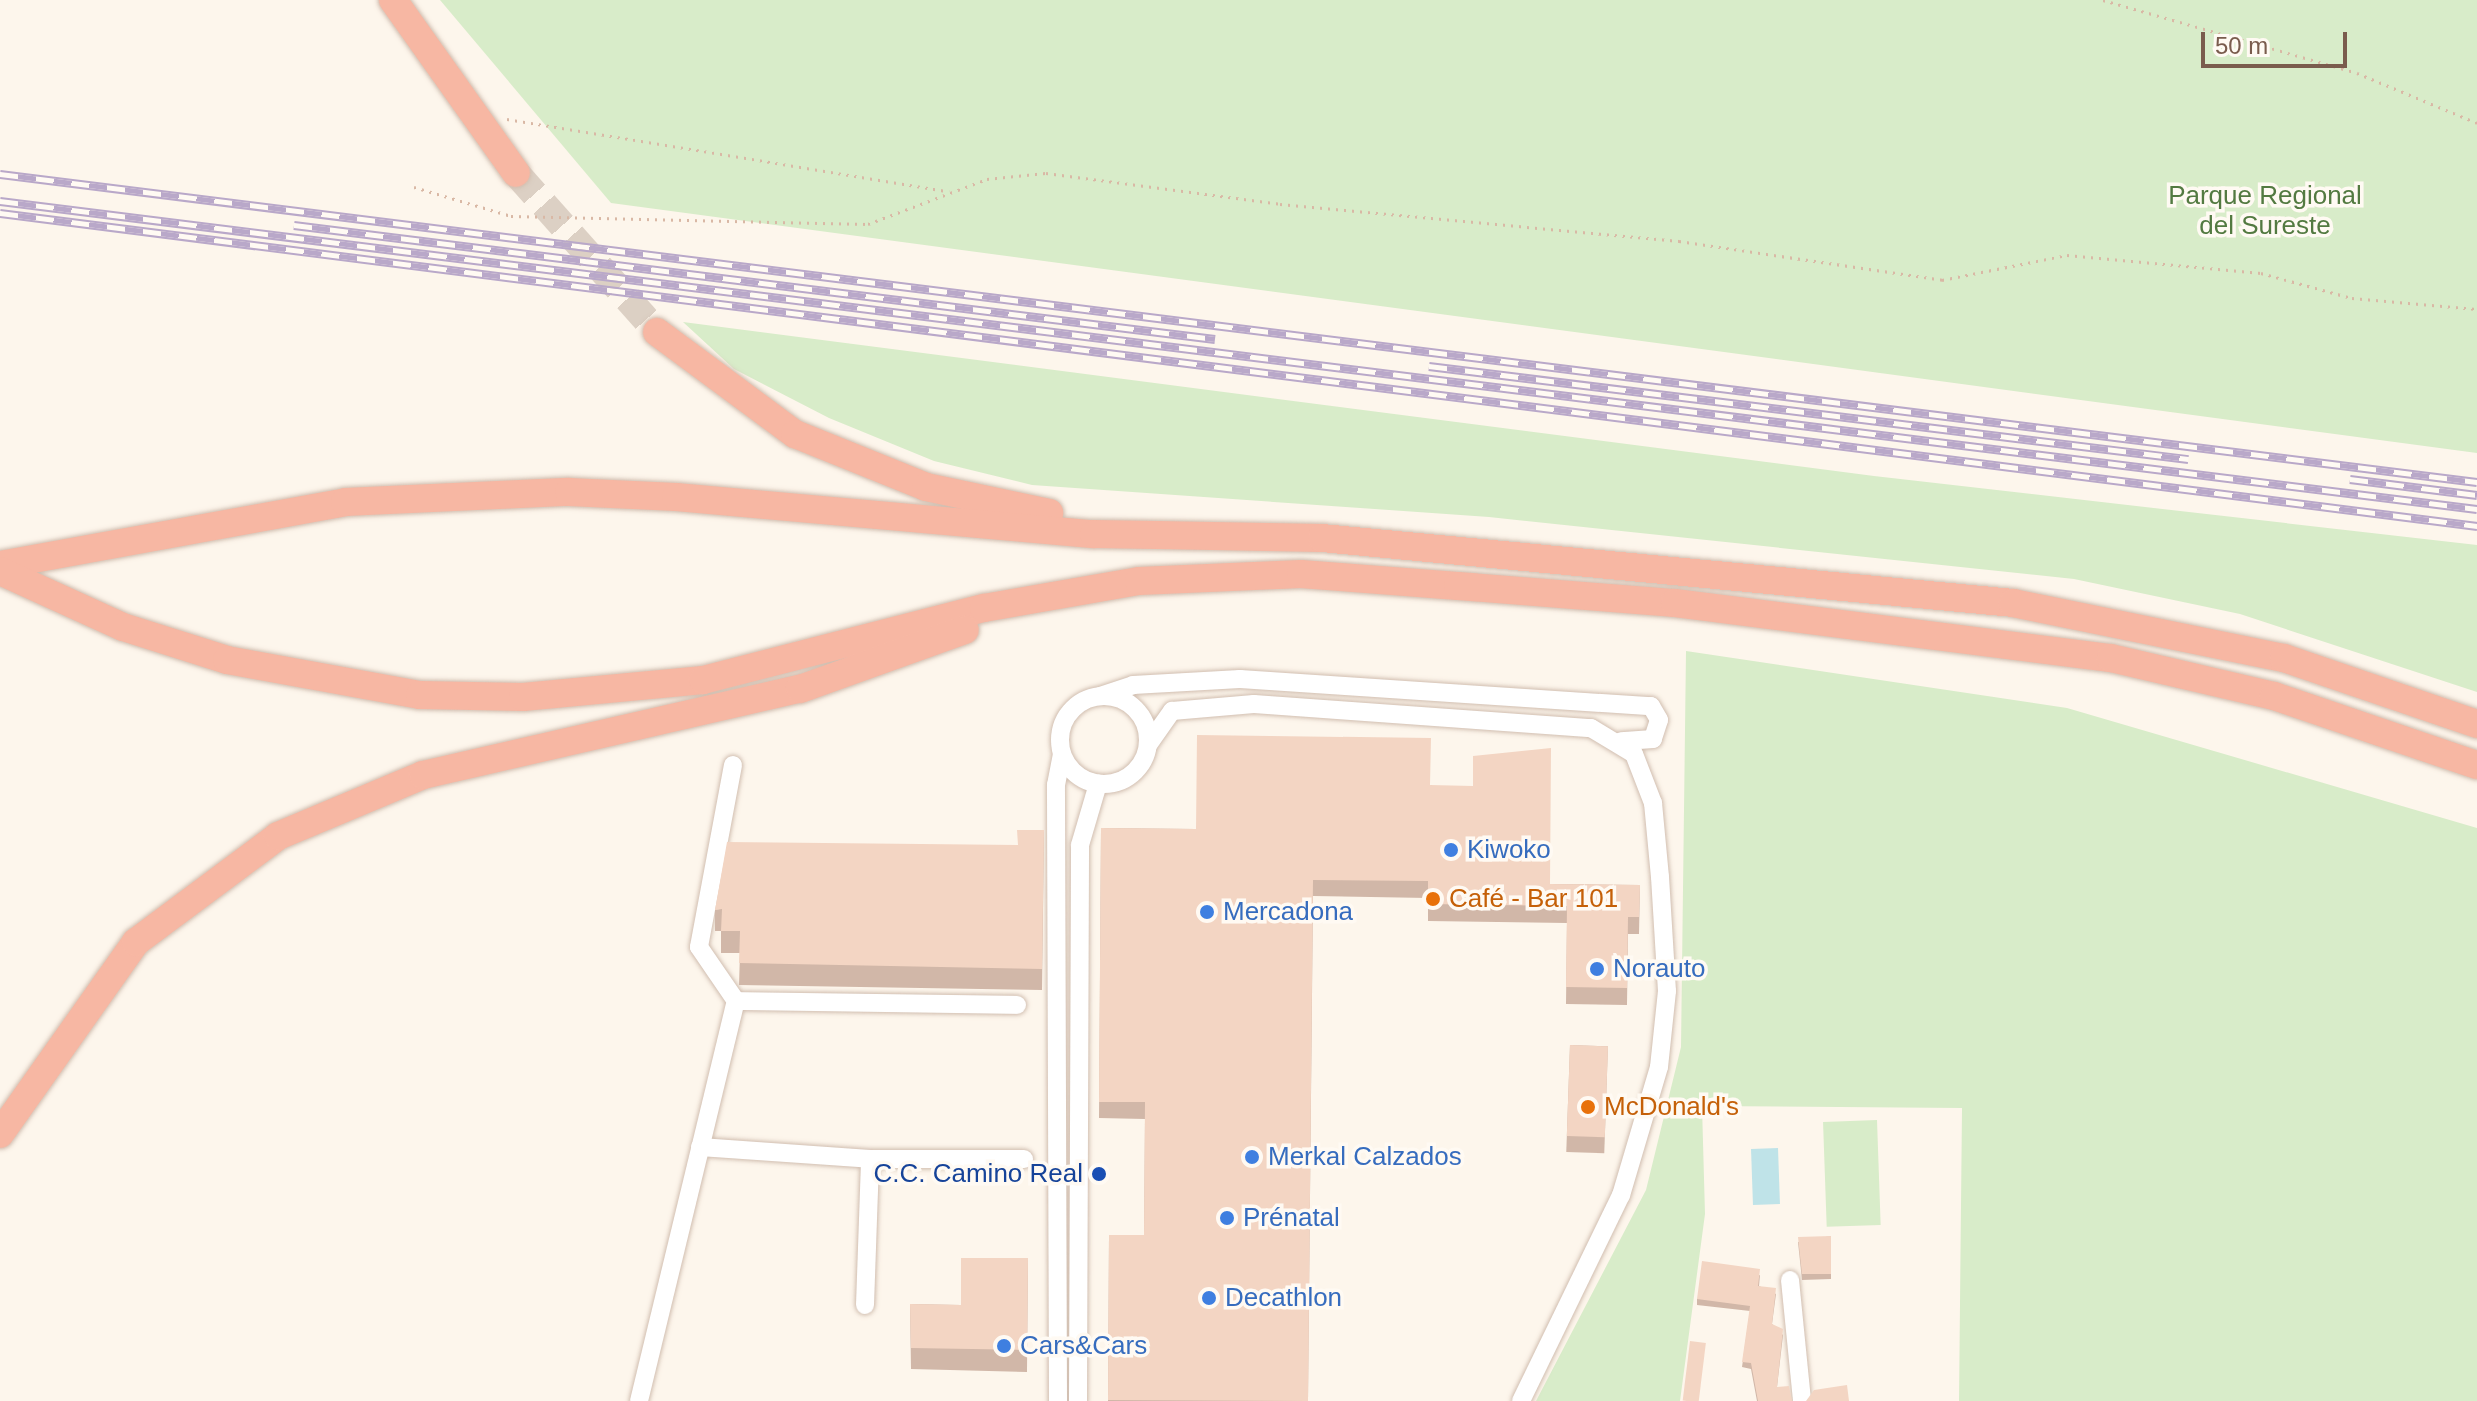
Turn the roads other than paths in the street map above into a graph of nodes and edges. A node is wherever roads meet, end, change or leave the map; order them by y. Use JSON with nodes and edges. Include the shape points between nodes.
{"nodes":[{"id":1,"x":393,"y":0,"type":"edge"},
{"id":2,"x":516,"y":173,"type":"tunnel mouth"},
{"id":3,"x":657,"y":332,"type":"tunnel mouth"},
{"id":4,"x":1224,"y":534,"type":"junction"},
{"id":5,"x":0,"y":565,"type":"edge"},
{"id":6,"x":0,"y":571,"type":"edge"},
{"id":7,"x":1028,"y":603,"type":"junction"},
{"id":8,"x":1100,"y":696,"type":"junction"},
{"id":9,"x":2477,"y":724,"type":"edge"},
{"id":10,"x":1621,"y":741,"type":"junction"},
{"id":11,"x":1148,"y":745,"type":"junction"},
{"id":12,"x":1062,"y":755,"type":"junction"},
{"id":13,"x":733,"y":765,"type":"dead end"},
{"id":14,"x":2477,"y":765,"type":"edge"},
{"id":15,"x":1098,"y":784,"type":"junction"},
{"id":16,"x":736,"y":1001,"type":"junction"},
{"id":17,"x":1017,"y":1005,"type":"dead end"},
{"id":18,"x":0,"y":1134,"type":"edge"},
{"id":19,"x":700,"y":1147,"type":"junction"},
{"id":20,"x":870,"y":1159,"type":"junction"},
{"id":21,"x":1024,"y":1159,"type":"dead end"},
{"id":22,"x":1790,"y":1280,"type":"dead end"},
{"id":23,"x":865,"y":1305,"type":"dead end"},
{"id":24,"x":639,"y":1401,"type":"edge"},
{"id":25,"x":1058,"y":1401,"type":"edge"},
{"id":26,"x":1078,"y":1401,"type":"edge"},
{"id":27,"x":1521,"y":1401,"type":"edge"},
{"id":28,"x":1802,"y":1401,"type":"edge"}],
"edges":[{"from":1,"to":2,"type":"highway"},
{"from":3,"to":4,"type":"highway","via":[[795,434],[926,487],[1013,508]]},
{"from":4,"to":5,"type":"highway","via":[[1003,527],[569,492],[345,502]]},
{"from":4,"to":9,"type":"highway","via":[[2013,603],[2284,658]]},
{"from":6,"to":7,"type":"highway","via":[[123,627],[227,660],[420,695],[645,689]]},
{"from":7,"to":14,"type":"highway","via":[[1139,581],[1301,574],[1690,605],[2111,658],[2274,696]]},
{"from":7,"to":18,"type":"highway","via":[[800,689],[423,775],[278,836],[136,942]]},
{"from":8,"to":10,"type":"street","via":[[1133,685],[1240,679],[1651,706],[1659,720],[1653,739]]},
{"from":8,"to":11,"type":"street","via":[[1140,715]]},
{"from":8,"to":12,"type":"street","via":[[1067,716]]},
{"from":10,"to":11,"type":"street","via":[[1591,728],[1203,704],[1164,717]]},
{"from":10,"to":27,"type":"street","via":[[1634,754],[1653,803],[1666,954],[1659,1067],[1625,1185]]},
{"from":11,"to":15,"type":"street","via":[[1126,779]]},
{"from":12,"to":15,"type":"street","via":[[1070,769]]},
{"from":12,"to":25,"type":"street","via":[[1056,785]]},
{"from":13,"to":16,"type":"street","via":[[699,947]]},
{"from":15,"to":26,"type":"street","via":[[1080,845]]},
{"from":16,"to":17,"type":"street"},
{"from":16,"to":19,"type":"street"},
{"from":19,"to":20,"type":"street"},
{"from":19,"to":24,"type":"street"},
{"from":20,"to":21,"type":"street"},
{"from":20,"to":23,"type":"street"},
{"from":22,"to":28,"type":"street"}]}
